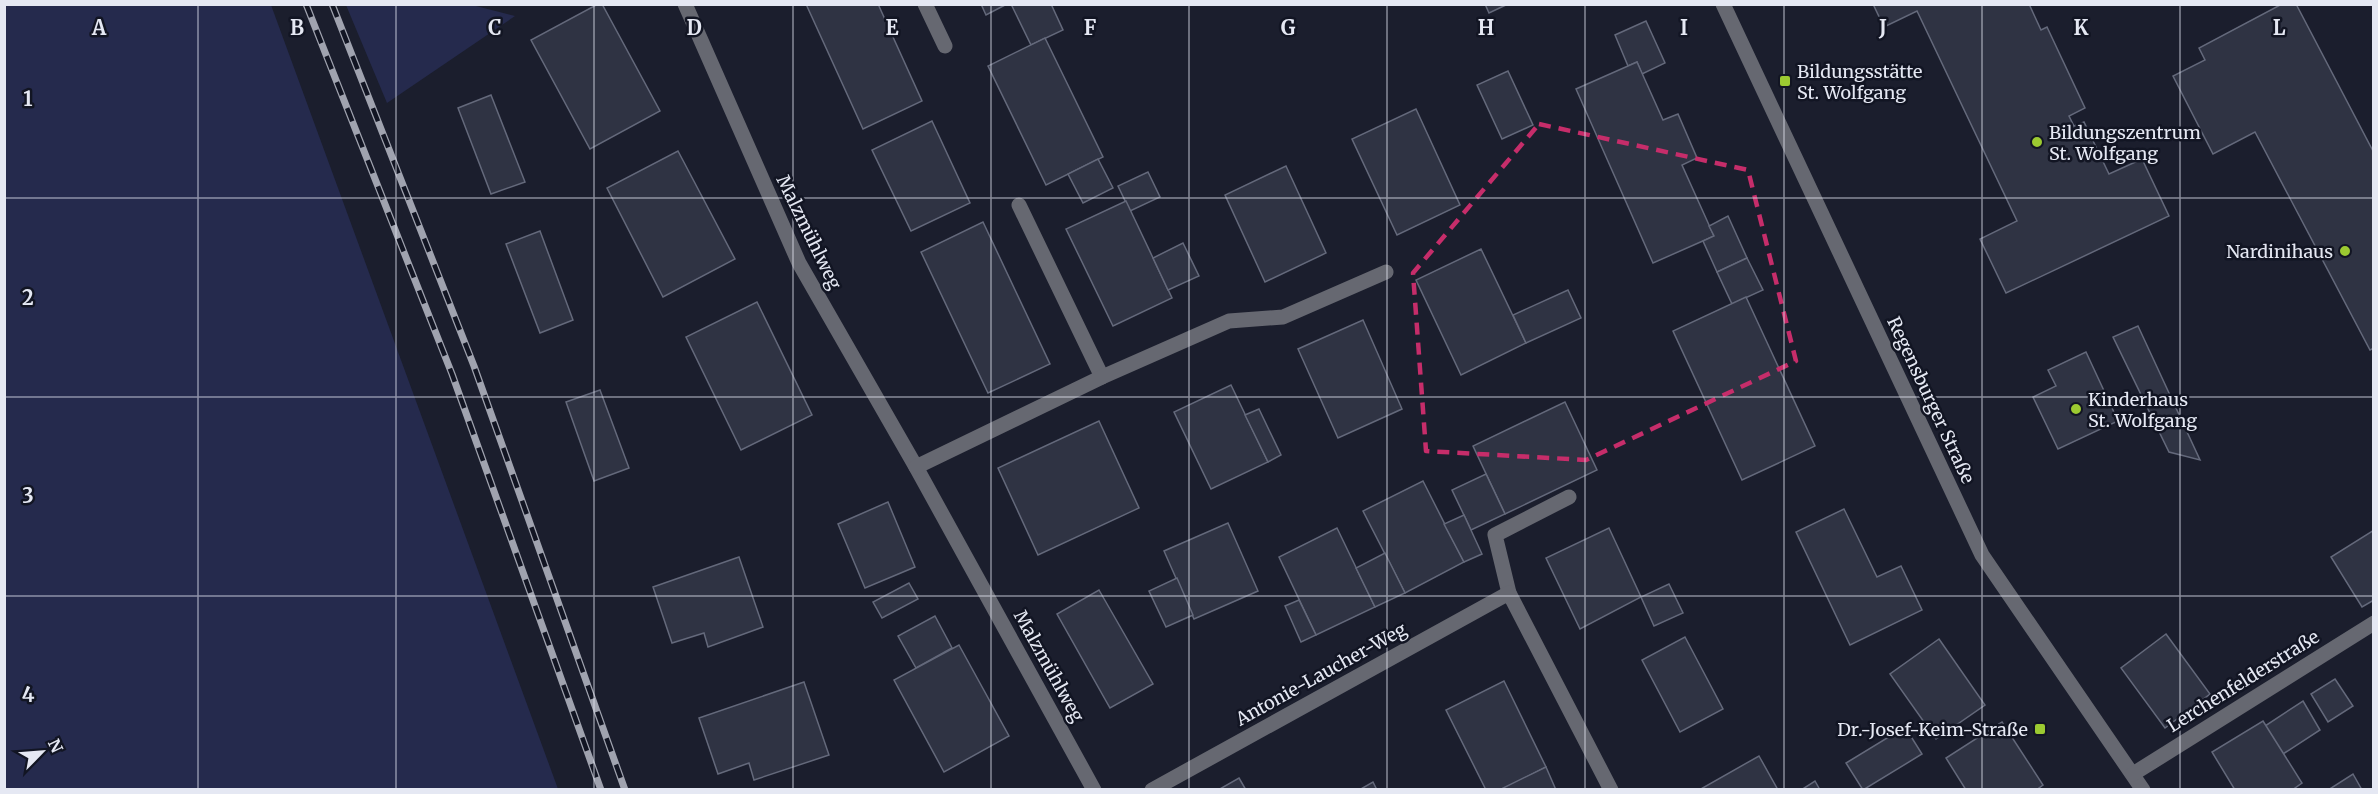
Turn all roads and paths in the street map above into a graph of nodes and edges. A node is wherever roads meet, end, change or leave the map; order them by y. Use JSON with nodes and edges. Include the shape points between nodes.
{"nodes":[{"id":1,"x":685,"y":4,"type":"edge"},
{"id":2,"x":925,"y":4,"type":"edge"},
{"id":3,"x":1723,"y":4,"type":"edge"},
{"id":4,"x":945,"y":46,"type":"dead end"},
{"id":5,"x":1019,"y":205,"type":"dead end"},
{"id":6,"x":1386,"y":272,"type":"dead end"},
{"id":7,"x":1102,"y":377,"type":"junction"},
{"id":8,"x":916,"y":467,"type":"junction"},
{"id":9,"x":1569,"y":497,"type":"dead end"},
{"id":10,"x":1509,"y":593,"type":"junction"},
{"id":11,"x":2373,"y":623,"type":"edge"},
{"id":12,"x":2133,"y":774,"type":"junction"},
{"id":13,"x":1094,"y":789,"type":"edge"},
{"id":14,"x":1152,"y":789,"type":"edge"},
{"id":15,"x":1611,"y":789,"type":"edge"},
{"id":16,"x":2144,"y":789,"type":"edge"}],
"edges":[{"from":1,"to":8,"type":"street","name":"Malzmühlweg","via":[[799,263]]},
{"from":2,"to":4,"type":"street"},
{"from":3,"to":12,"type":"street","name":"Regensburger Straße","via":[[1982,555]]},
{"from":5,"to":7,"type":"street"},
{"from":6,"to":7,"type":"street","via":[[1283,317],[1229,321]]},
{"from":7,"to":8,"type":"street"},
{"from":8,"to":13,"type":"street","name":"Malzmühlweg"},
{"from":9,"to":10,"type":"street","via":[[1495,535]]},
{"from":10,"to":14,"type":"street","name":"Antonie-Laucher-Weg"},
{"from":10,"to":15,"type":"street"},
{"from":11,"to":12,"type":"street","name":"Lerchenfelderstraße"},
{"from":12,"to":16,"type":"street","name":"Regensburger Straße"}]}
